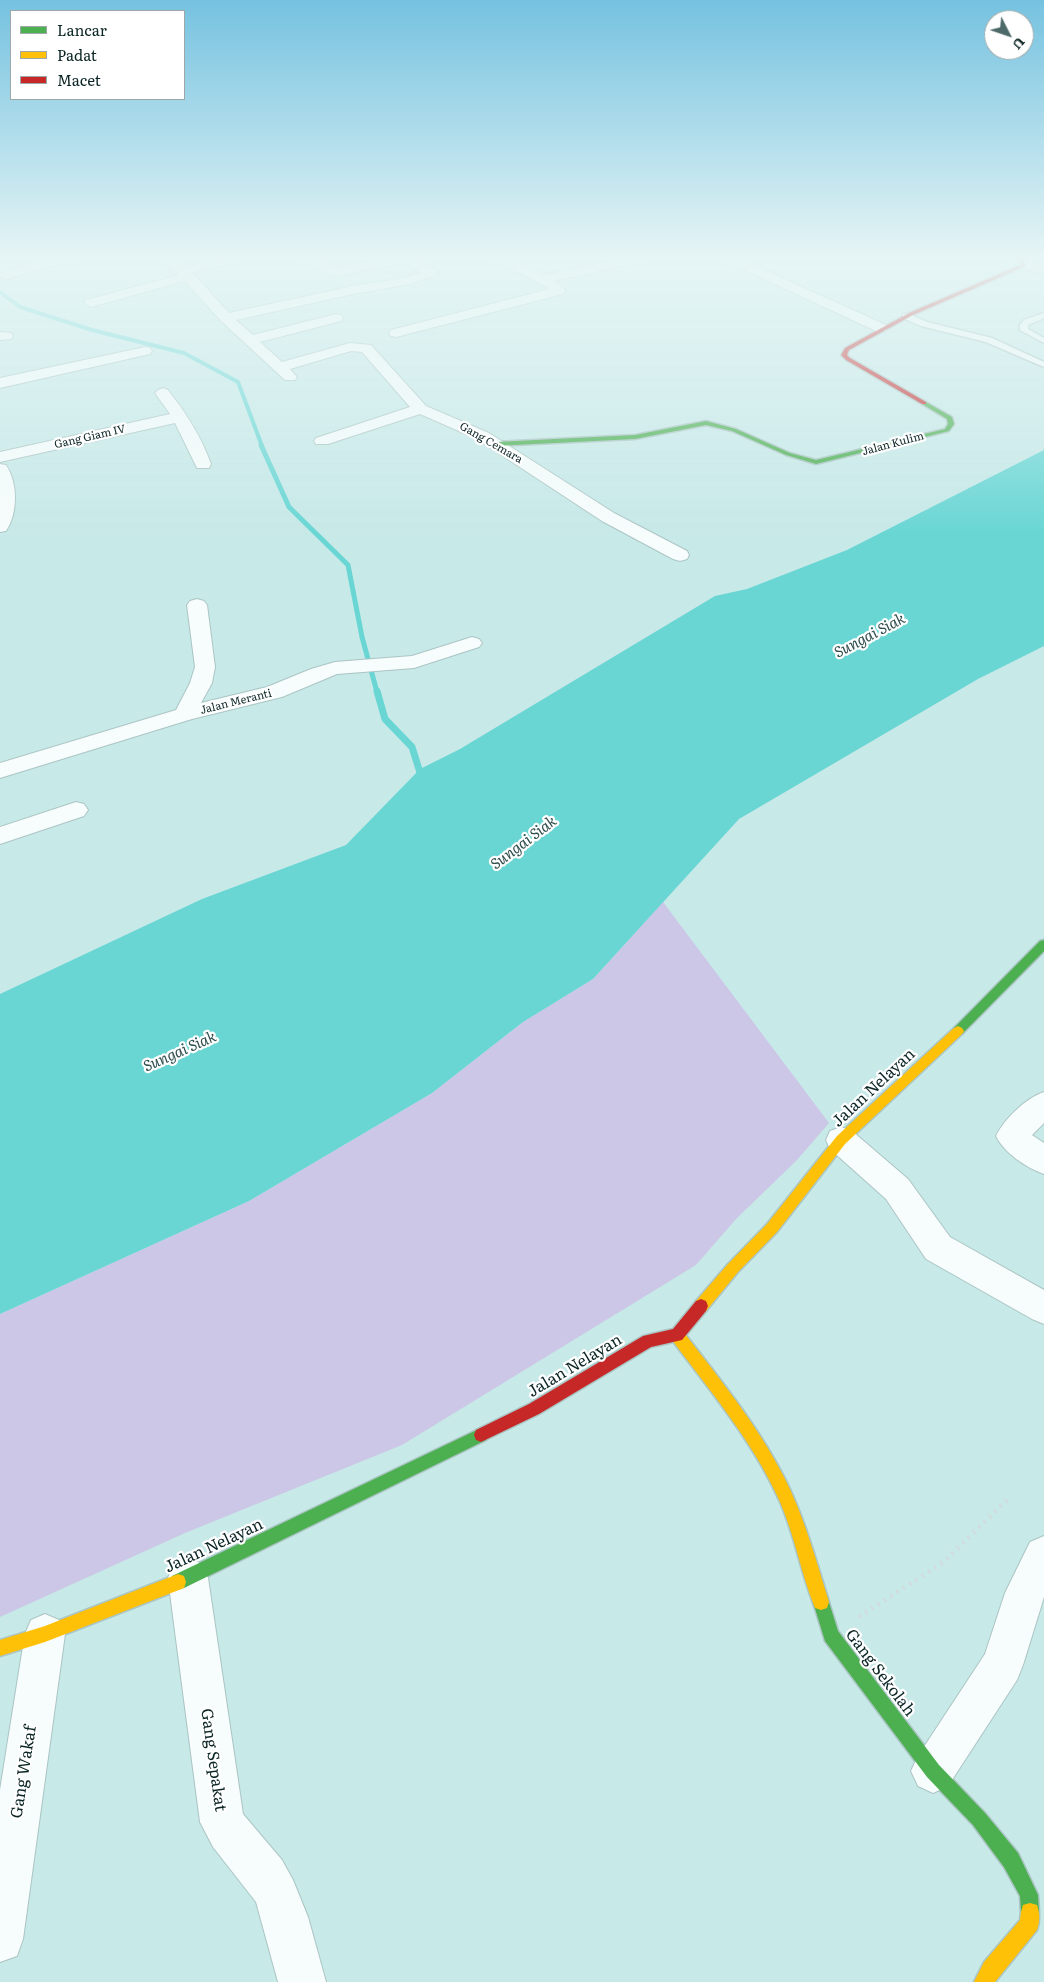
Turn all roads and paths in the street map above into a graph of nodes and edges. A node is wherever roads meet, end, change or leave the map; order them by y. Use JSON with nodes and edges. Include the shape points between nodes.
{"nodes":[{"id":1,"x":261,"y":350,"type":"edge"},
{"id":2,"x":341,"y":350,"type":"edge"},
{"id":3,"x":370,"y":350,"type":"edge"},
{"id":4,"x":846,"y":350,"type":"edge"},
{"id":5,"x":1013,"y":350,"type":"edge"},
{"id":6,"x":146,"y":351,"type":"dead end"},
{"id":7,"x":1043,"y":364,"type":"edge"},
{"id":8,"x":0,"y":383,"type":"edge"},
{"id":9,"x":163,"y":393,"type":"dead end"},
{"id":10,"x":420,"y":409,"type":"junction"},
{"id":11,"x":180,"y":417,"type":"junction"},
{"id":12,"x":322,"y":441,"type":"dead end"},
{"id":13,"x":495,"y":444,"type":"junction"},
{"id":14,"x":0,"y":458,"type":"edge"},
{"id":15,"x":203,"y":464,"type":"dead end"},
{"id":16,"x":0,"y":469,"type":"edge"},
{"id":17,"x":0,"y":527,"type":"edge"},
{"id":18,"x":680,"y":555,"type":"dead end"},
{"id":19,"x":197,"y":605,"type":"dead end"},
{"id":20,"x":472,"y":643,"type":"dead end"},
{"id":21,"x":185,"y":714,"type":"junction"},
{"id":22,"x":0,"y":771,"type":"edge"},
{"id":23,"x":76,"y":810,"type":"dead end"},
{"id":24,"x":0,"y":836,"type":"edge"},
{"id":25,"x":1044,"y":944,"type":"edge"},
{"id":26,"x":1044,"y":1104,"type":"edge"},
{"id":27,"x":841,"y":1140,"type":"junction"},
{"id":28,"x":1044,"y":1161,"type":"edge"},
{"id":29,"x":1044,"y":1308,"type":"edge"},
{"id":30,"x":677,"y":1335,"type":"junction"},
{"id":31,"x":1010,"y":1497,"type":"dead end"},
{"id":32,"x":1044,"y":1556,"type":"edge"},
{"id":33,"x":188,"y":1578,"type":"junction"},
{"id":34,"x":45,"y":1634,"type":"junction"},
{"id":35,"x":831,"y":1635,"type":"junction"},
{"id":36,"x":0,"y":1648,"type":"edge"},
{"id":37,"x":933,"y":1770,"type":"junction"},
{"id":38,"x":0,"y":1939,"type":"edge"},
{"id":39,"x":302,"y":1982,"type":"edge"},
{"id":40,"x":984,"y":1982,"type":"edge"}],
"edges":[{"from":1,"to":2,"type":"street","name":"Gang Cemara","via":[[285,372]]},
{"from":3,"to":10,"type":"street","name":"Gang Cemara"},
{"from":4,"to":13,"type":"street","name":"Jalan Kulim","via":[[844,355],[848,359],[950,418],[947,430],[816,462],[800,460],[737,432],[706,423],[635,437]]},
{"from":5,"to":7,"type":"lane"},
{"from":6,"to":8,"type":"street"},
{"from":9,"to":11,"type":"street"},
{"from":10,"to":12,"type":"street"},
{"from":10,"to":13,"type":"street","name":"Gang Cemara","via":[[471,429]]},
{"from":11,"to":14,"type":"street","name":"Gang Giam IV"},
{"from":11,"to":15,"type":"street"},
{"from":13,"to":18,"type":"street","name":"Gang Cemara","via":[[608,517]]},
{"from":16,"to":17,"type":"street","via":[[4,476],[6,512]]},
{"from":19,"to":21,"type":"street","via":[[205,667],[201,683]]},
{"from":20,"to":21,"type":"street","name":"Jalan Meranti","via":[[414,662],[335,668],[274,692]]},
{"from":21,"to":22,"type":"street","name":"Jalan Meranti"},
{"from":23,"to":24,"type":"street"},
{"from":25,"to":27,"type":"street","name":"Jalan Nelayan","via":[[946,1043]]},
{"from":26,"to":28,"type":"street","via":[[1011,1136]]},
{"from":27,"to":29,"type":"street","via":[[897,1189],[938,1248]]},
{"from":27,"to":30,"type":"street","name":"Jalan Nelayan","via":[[772,1228],[733,1268]]},
{"from":30,"to":33,"type":"street","name":"Jalan Nelayan","via":[[648,1341],[534,1410]]},
{"from":30,"to":35,"type":"street","name":"Gang Sekolah","via":[[755,1440],[780,1484]]},
{"from":31,"to":35,"type":"path","via":[[945,1561]]},
{"from":32,"to":37,"type":"street","via":[[1025,1593],[1002,1665]]},
{"from":33,"to":34,"type":"street","name":"Jalan Nelayan"},
{"from":33,"to":39,"type":"street","name":"Gang Sepakat","via":[[222,1822],[277,1896]]},
{"from":34,"to":36,"type":"street","name":"Jalan Nelayan"},
{"from":34,"to":38,"type":"street","name":"Gang Wakaf"},
{"from":35,"to":37,"type":"street","name":"Gang Sekolah"},
{"from":37,"to":40,"type":"street","name":"Gang Sekolah","via":[[979,1819],[1011,1860],[1029,1895],[1030,1923]]}]}
